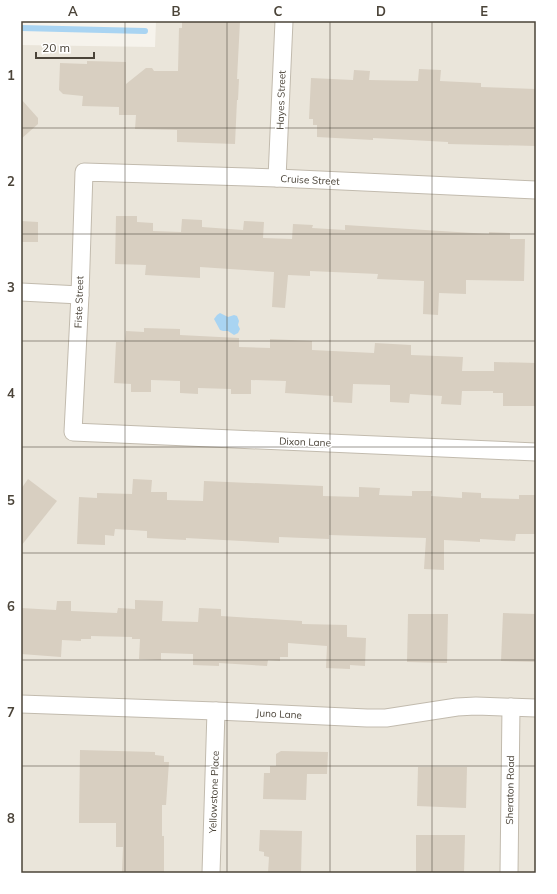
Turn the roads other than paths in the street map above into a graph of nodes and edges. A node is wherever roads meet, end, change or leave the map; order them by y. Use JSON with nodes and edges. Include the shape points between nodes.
{"nodes":[{"id":1,"x":284,"y":21,"type":"edge"},
{"id":2,"x":84,"y":172,"type":"joint"},
{"id":3,"x":278,"y":178,"type":"junction"},
{"id":4,"x":536,"y":190,"type":"edge"},
{"id":5,"x":21,"y":292,"type":"edge"},
{"id":6,"x":80,"y":295,"type":"junction"},
{"id":7,"x":73,"y":432,"type":"joint"},
{"id":8,"x":536,"y":452,"type":"edge"},
{"id":9,"x":21,"y":704,"type":"edge"},
{"id":10,"x":512,"y":707,"type":"junction"},
{"id":11,"x":536,"y":708,"type":"edge"},
{"id":12,"x":216,"y":711,"type":"junction"},
{"id":13,"x":211,"y":873,"type":"edge"},
{"id":14,"x":509,"y":873,"type":"edge"}],
"edges":[{"from":1,"to":3,"type":"street","name":"Hayes Street"},
{"from":2,"to":3,"type":"street","name":"Cruise Street"},
{"from":2,"to":6,"type":"street","name":"Fiste Street"},
{"from":3,"to":4,"type":"street","name":"Cruise Street"},
{"from":5,"to":6,"type":"street"},
{"from":6,"to":7,"type":"street","name":"Fiste Street"},
{"from":7,"to":8,"type":"street","name":"Dixon Lane"},
{"from":9,"to":12,"type":"street","name":"Juno Lane"},
{"from":10,"to":11,"type":"street","name":"Juno Lane"},
{"from":10,"to":12,"type":"street","name":"Juno Lane","via":[[457,707],[386,718]]},
{"from":10,"to":14,"type":"street","name":"Sheraton Road"},
{"from":12,"to":13,"type":"street","name":"Yellowstone Place"}]}
